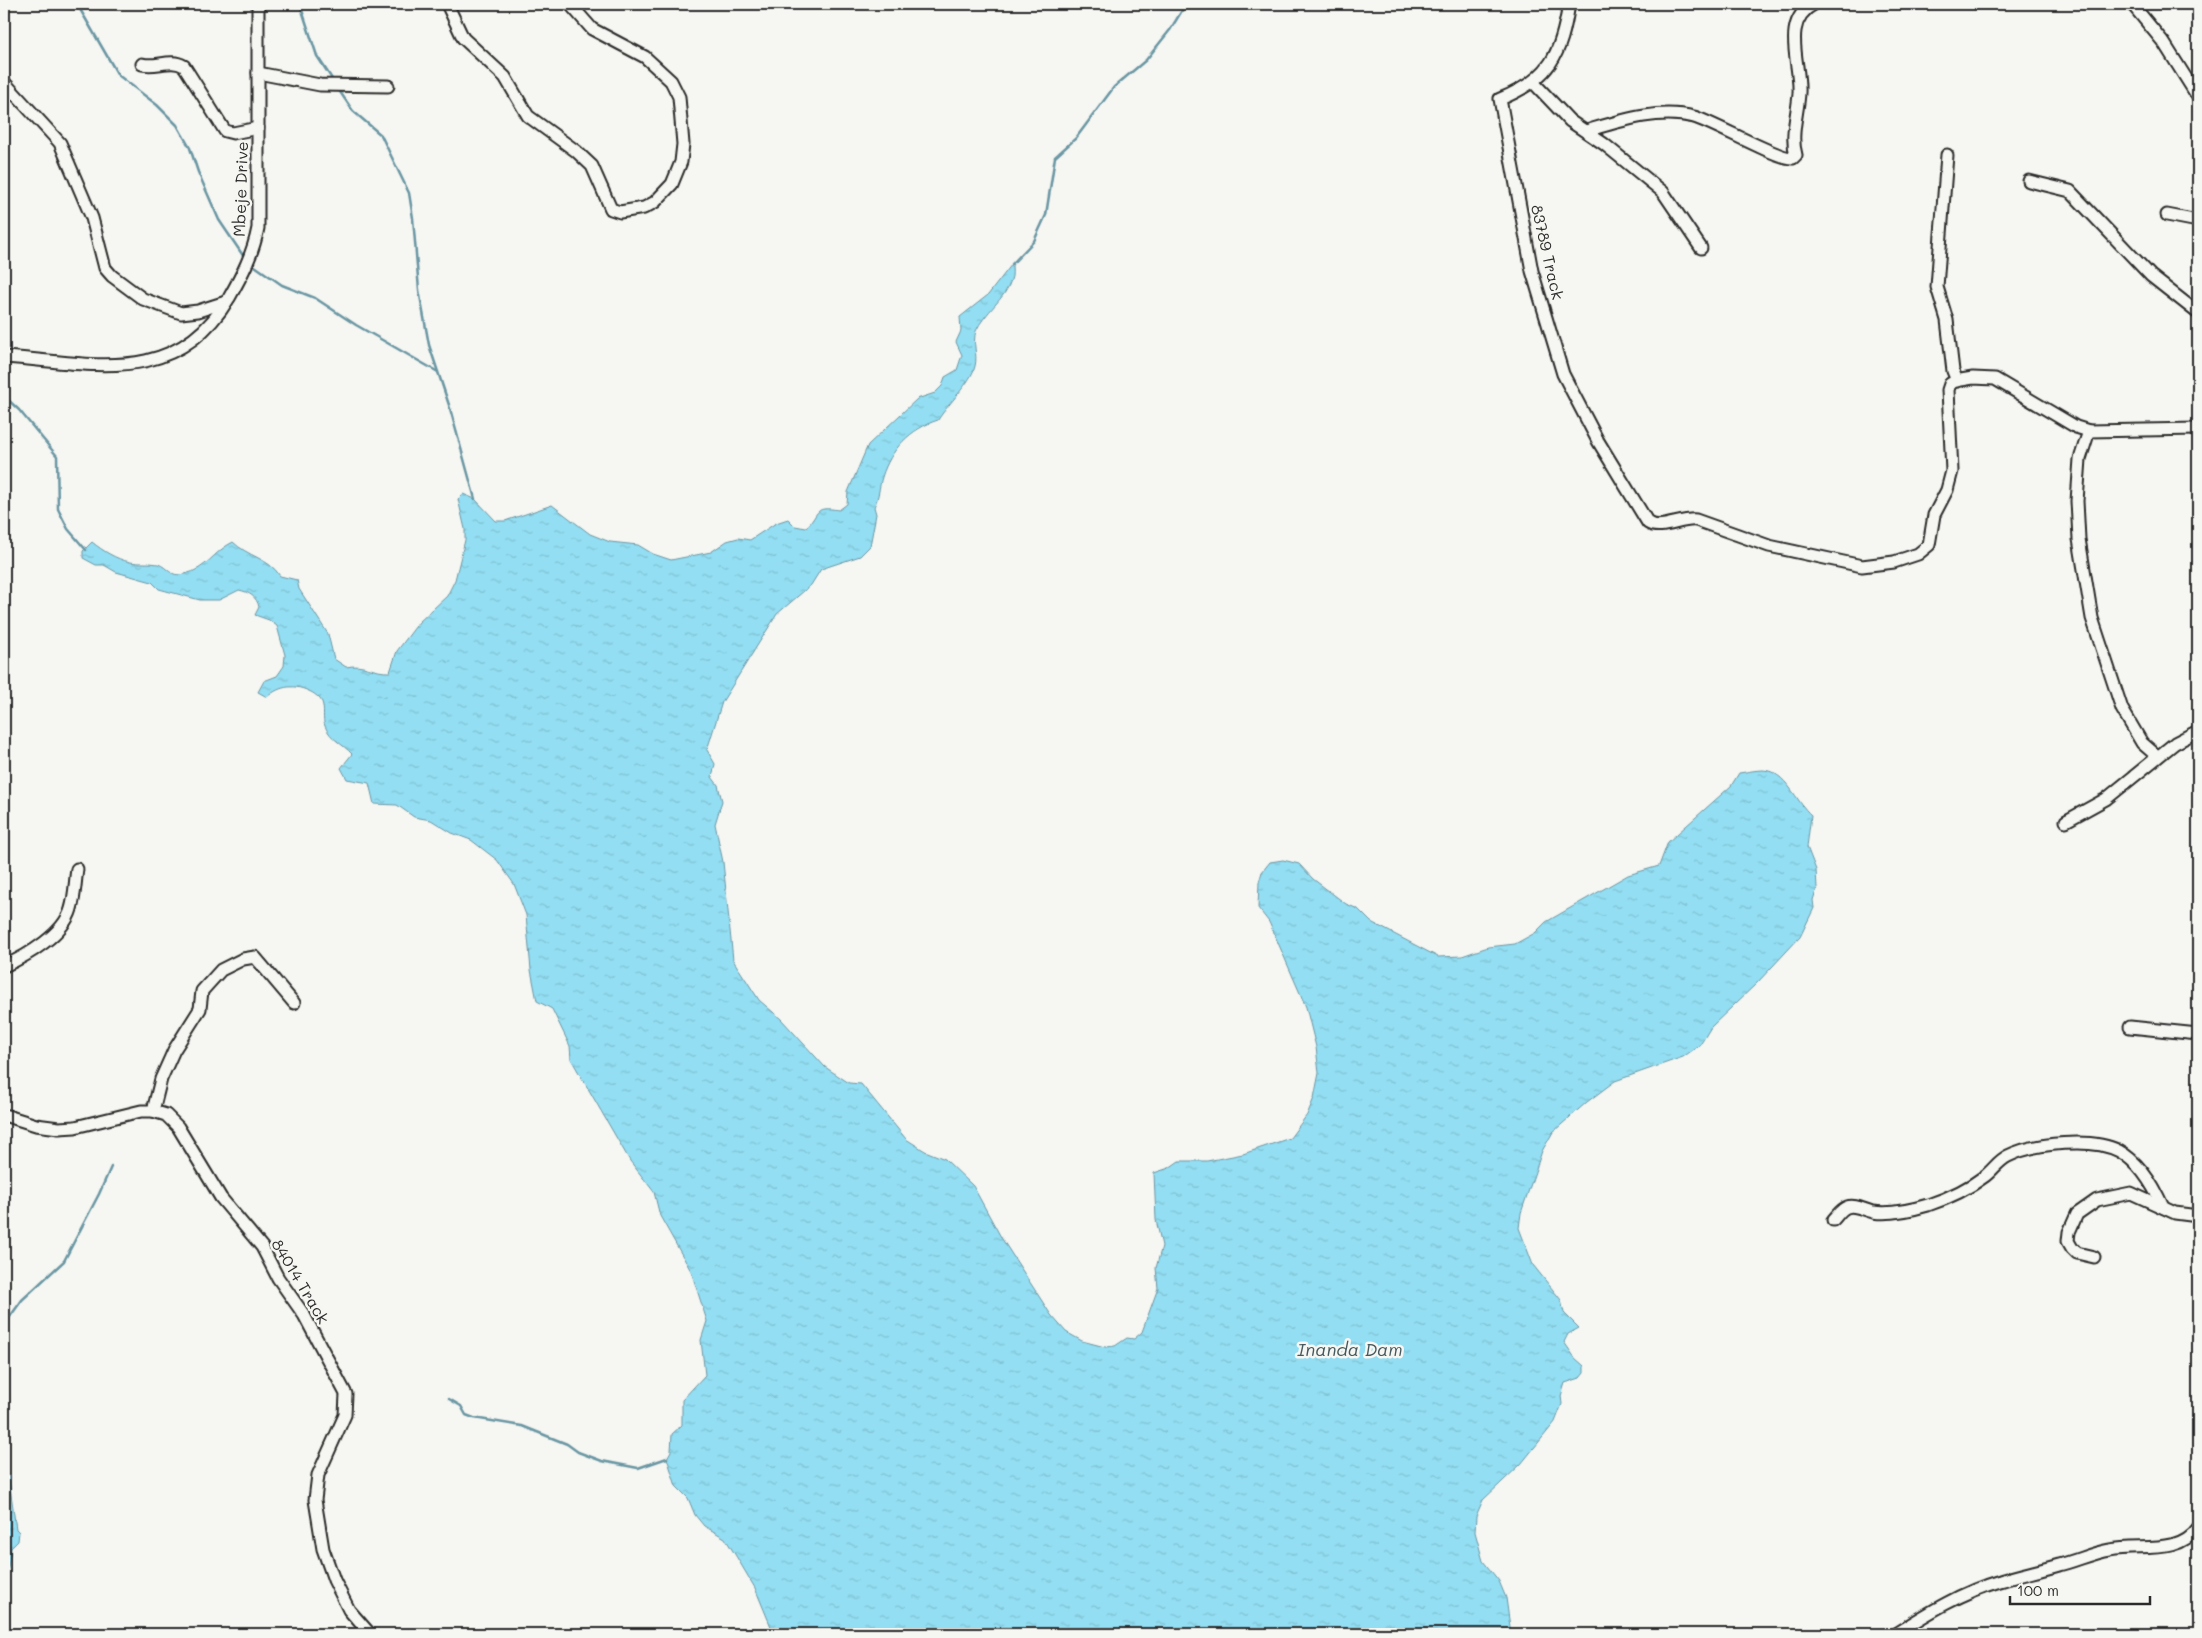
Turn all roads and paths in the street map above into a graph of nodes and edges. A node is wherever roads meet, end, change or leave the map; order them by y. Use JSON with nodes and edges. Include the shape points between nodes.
{"nodes":[{"id":1,"x":258,"y":4,"type":"edge"},
{"id":2,"x":448,"y":4,"type":"edge"},
{"id":3,"x":570,"y":4,"type":"edge"},
{"id":4,"x":1569,"y":4,"type":"edge"},
{"id":5,"x":1814,"y":4,"type":"edge"},
{"id":6,"x":2132,"y":4,"type":"edge"},
{"id":7,"x":142,"y":64,"type":"dead end"},
{"id":8,"x":258,"y":73,"type":"junction"},
{"id":9,"x":4,"y":82,"type":"edge"},
{"id":10,"x":1533,"y":82,"type":"junction"},
{"id":11,"x":388,"y":86,"type":"dead end"},
{"id":12,"x":2198,"y":97,"type":"edge"},
{"id":13,"x":258,"y":128,"type":"junction"},
{"id":14,"x":1586,"y":131,"type":"junction"},
{"id":15,"x":1947,"y":155,"type":"dead end"},
{"id":16,"x":2029,"y":181,"type":"dead end"},
{"id":17,"x":2168,"y":215,"type":"dead end"},
{"id":18,"x":2198,"y":221,"type":"edge"},
{"id":19,"x":1701,"y":248,"type":"dead end"},
{"id":20,"x":226,"y":302,"type":"junction"},
{"id":21,"x":2198,"y":313,"type":"edge"},
{"id":22,"x":4,"y":357,"type":"edge"},
{"id":23,"x":1957,"y":381,"type":"junction"},
{"id":24,"x":2198,"y":429,"type":"edge"},
{"id":25,"x":2089,"y":431,"type":"junction"},
{"id":26,"x":2198,"y":731,"type":"edge"},
{"id":27,"x":2157,"y":756,"type":"junction"},
{"id":28,"x":2066,"y":821,"type":"dead end"},
{"id":29,"x":77,"y":870,"type":"dead end"},
{"id":30,"x":4,"y":966,"type":"edge"},
{"id":31,"x":294,"y":1003,"type":"dead end"},
{"id":32,"x":2130,"y":1027,"type":"dead end"},
{"id":33,"x":2198,"y":1034,"type":"edge"},
{"id":34,"x":153,"y":1111,"type":"junction"},
{"id":35,"x":4,"y":1115,"type":"edge"},
{"id":36,"x":2163,"y":1207,"type":"junction"},
{"id":37,"x":2198,"y":1216,"type":"edge"},
{"id":38,"x":1833,"y":1220,"type":"dead end"},
{"id":39,"x":2094,"y":1257,"type":"dead end"},
{"id":40,"x":2198,"y":1528,"type":"edge"},
{"id":41,"x":370,"y":1634,"type":"edge"},
{"id":42,"x":1895,"y":1634,"type":"edge"}],
"edges":[{"from":1,"to":8,"type":"street","name":"Mbeje Drive"},
{"from":2,"to":3,"type":"street","via":[[463,38],[505,77],[528,116],[592,166],[611,208],[620,212],[644,208],[667,190],[681,162],[683,130],[677,92],[671,81],[646,57],[592,29]]},
{"from":4,"to":10,"type":"street","name":"83789 Track","via":[[1557,54]]},
{"from":5,"to":14,"type":"street","via":[[1802,12],[1796,27],[1794,50],[1799,93],[1795,116],[1796,154],[1793,158],[1776,154],[1695,117],[1680,115],[1659,114]]},
{"from":6,"to":12,"type":"street","via":[[2164,44]]},
{"from":7,"to":13,"type":"street","via":[[178,63],[225,131],[233,133]]},
{"from":8,"to":11,"type":"street","via":[[320,85]]},
{"from":8,"to":13,"type":"street","name":"Mbeje Drive"},
{"from":9,"to":20,"type":"street","via":[[60,143],[92,218],[105,268],[112,276],[143,299],[180,313]]},
{"from":10,"to":14,"type":"street","via":[[1560,111]]},
{"from":10,"to":23,"type":"street","name":"83789 Track","via":[[1500,99],[1532,271],[1563,374],[1598,442],[1643,517],[1654,526],[1689,519],[1704,521],[1769,546],[1848,564],[1872,566],[1918,554],[1930,545],[1934,515],[1950,479],[1953,451],[1948,390],[1950,384]]},
{"from":13,"to":20,"type":"street","name":"Mbeje Drive","via":[[258,228],[253,252]]},
{"from":14,"to":19,"type":"street","via":[[1663,192]]},
{"from":15,"to":23,"type":"street","via":[[1936,287],[1946,320]]},
{"from":16,"to":21,"type":"street","via":[[2070,191],[2151,276]]},
{"from":17,"to":18,"type":"street"},
{"from":20,"to":22,"type":"street","name":"Mbeje Drive","via":[[198,337],[182,349],[146,362],[114,364]]},
{"from":23,"to":25,"type":"street","via":[[1995,379]]},
{"from":24,"to":25,"type":"street"},
{"from":25,"to":27,"type":"street","via":[[2080,459],[2077,501],[2079,539],[2092,618],[2122,709],[2142,743]]},
{"from":26,"to":27,"type":"street"},
{"from":27,"to":28,"type":"street","via":[[2106,799]]},
{"from":29,"to":30,"type":"street","via":[[72,907],[64,924],[30,952]]},
{"from":31,"to":34,"type":"street","via":[[256,957],[243,959],[221,970],[202,991],[200,1009],[174,1050],[161,1079]]},
{"from":32,"to":33,"type":"street"},
{"from":34,"to":35,"type":"street","via":[[75,1128],[36,1125]]},
{"from":34,"to":41,"type":"street","name":"84014 Track","via":[[166,1115],[175,1123],[221,1198],[255,1236],[278,1278],[304,1315],[346,1394],[345,1415],[318,1475],[315,1500],[323,1549],[334,1580],[349,1610]]},
{"from":36,"to":37,"type":"street","via":[[2175,1213]]},
{"from":36,"to":38,"type":"street","via":[[2147,1179],[2119,1151],[2106,1146],[2072,1144],[2033,1147],[2007,1156],[1987,1175],[1951,1198],[1891,1213],[1846,1207]]},
{"from":36,"to":39,"type":"street","via":[[2131,1193],[2111,1196],[2085,1207],[2072,1223],[2068,1241],[2077,1253]]},
{"from":40,"to":42,"type":"street","via":[[2192,1536],[2171,1546],[2110,1550],[1998,1581],[1950,1601]]}]}
